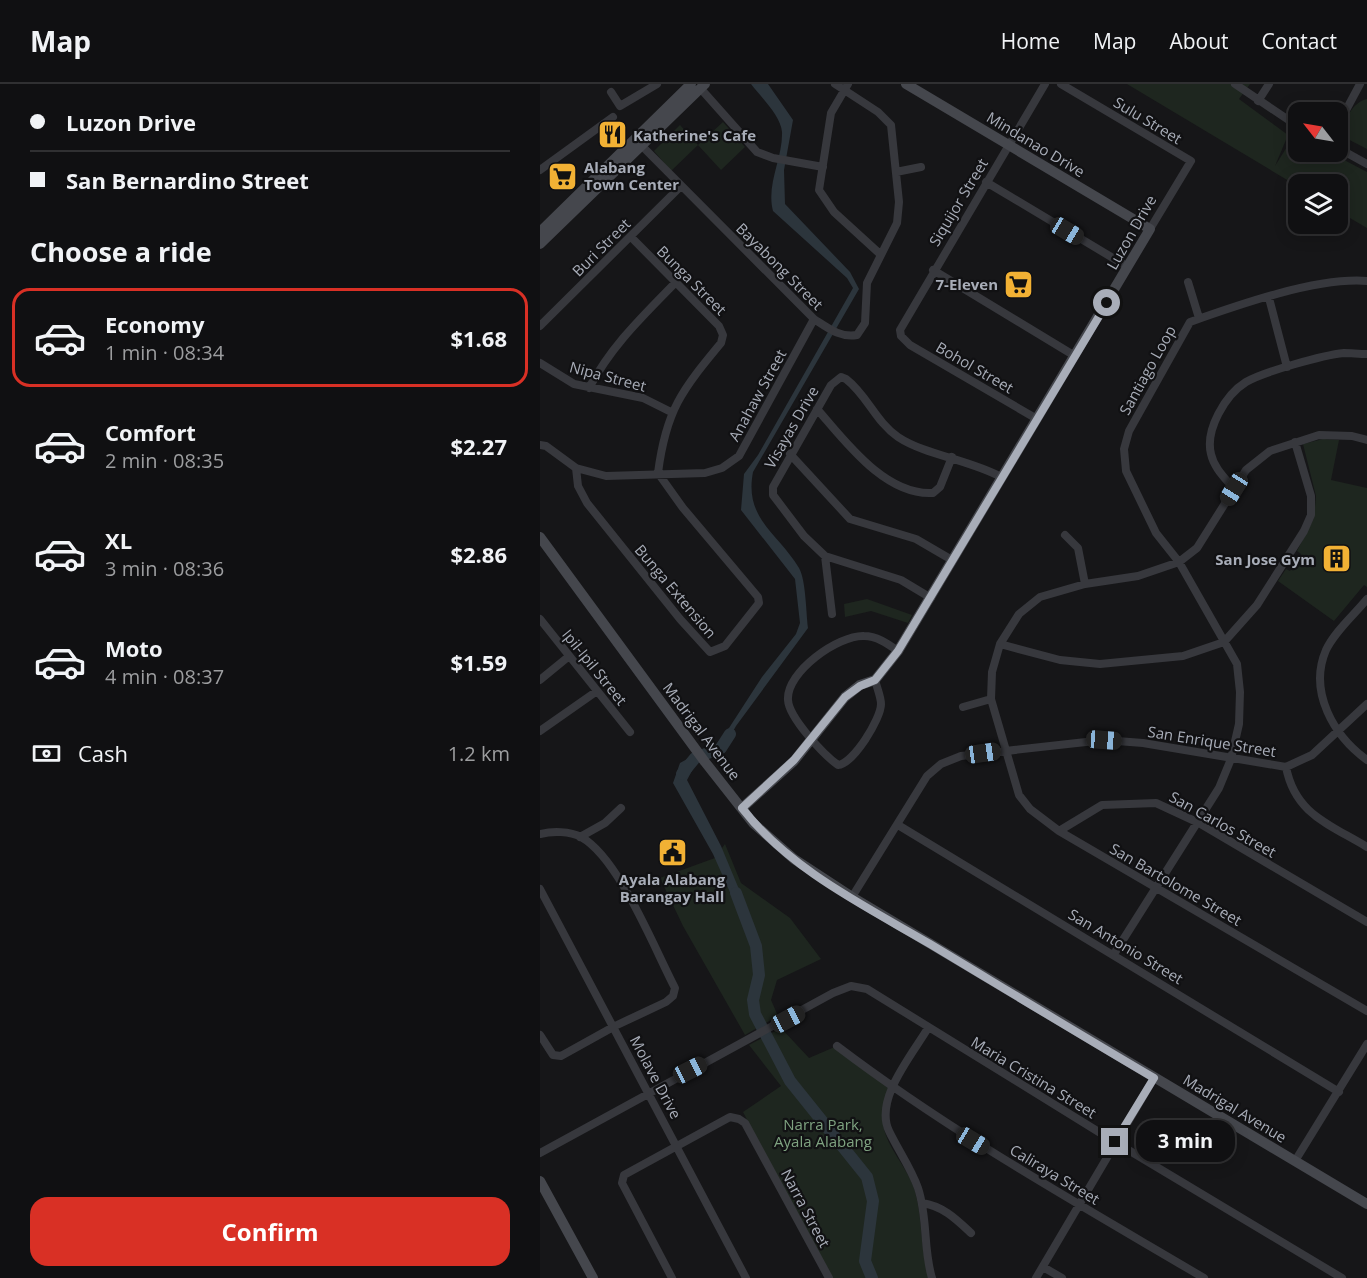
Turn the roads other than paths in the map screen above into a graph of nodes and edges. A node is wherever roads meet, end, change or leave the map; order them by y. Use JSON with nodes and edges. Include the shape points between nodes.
{"nodes":[{"id":1,"x":657,"y":84,"type":"edge"},
{"id":2,"x":835,"y":84,"type":"edge"},
{"id":3,"x":906,"y":84,"type":"edge"},
{"id":4,"x":1045,"y":84,"type":"edge"},
{"id":5,"x":1061,"y":84,"type":"edge"},
{"id":6,"x":1235,"y":84,"type":"edge"},
{"id":7,"x":1269,"y":84,"type":"edge"},
{"id":8,"x":1360,"y":84,"type":"edge"},
{"id":9,"x":699,"y":86,"type":"edge"},
{"id":10,"x":846,"y":87,"type":"edge"},
{"id":11,"x":611,"y":92,"type":"dead end"},
{"id":12,"x":1258,"y":101,"type":"junction"},
{"id":13,"x":1348,"y":106,"type":"edge"},
{"id":14,"x":614,"y":117,"type":"dead end"},
{"id":15,"x":1288,"y":120,"type":"edge"},
{"id":16,"x":1008,"y":145,"type":"junction"},
{"id":17,"x":641,"y":146,"type":"junction"},
{"id":18,"x":1348,"y":154,"type":"edge"},
{"id":19,"x":1191,"y":161,"type":"joint"},
{"id":20,"x":1367,"y":164,"type":"edge"},
{"id":21,"x":823,"y":167,"type":"junction"},
{"id":22,"x":921,"y":167,"type":"dead end"},
{"id":23,"x":540,"y":170,"type":"edge"},
{"id":24,"x":896,"y":172,"type":"junction"},
{"id":25,"x":986,"y":182,"type":"junction"},
{"id":26,"x":681,"y":186,"type":"junction"},
{"id":27,"x":1150,"y":229,"type":"junction"},
{"id":28,"x":540,"y":232,"type":"edge"},
{"id":29,"x":631,"y":237,"type":"junction"},
{"id":30,"x":540,"y":244,"type":"edge"},
{"id":31,"x":880,"y":255,"type":"junction"},
{"id":32,"x":1128,"y":267,"type":"junction"},
{"id":33,"x":933,"y":270,"type":"junction"},
{"id":34,"x":1367,"y":281,"type":"edge"},
{"id":35,"x":676,"y":282,"type":"junction"},
{"id":36,"x":1188,"y":282,"type":"dead end"},
{"id":37,"x":1269,"y":298,"type":"junction"},
{"id":38,"x":1199,"y":318,"type":"junction"},
{"id":39,"x":814,"y":319,"type":"junction"},
{"id":40,"x":540,"y":326,"type":"edge"},
{"id":41,"x":901,"y":336,"type":"joint"},
{"id":42,"x":1367,"y":354,"type":"edge"},
{"id":43,"x":1075,"y":356,"type":"junction"},
{"id":44,"x":540,"y":363,"type":"edge"},
{"id":45,"x":1287,"y":367,"type":"junction"},
{"id":46,"x":589,"y":388,"type":"junction"},
{"id":47,"x":817,"y":409,"type":"junction"},
{"id":48,"x":671,"y":412,"type":"junction"},
{"id":49,"x":1037,"y":419,"type":"junction"},
{"id":50,"x":1367,"y":440,"type":"edge"},
{"id":51,"x":1296,"y":442,"type":"junction"},
{"id":52,"x":540,"y":446,"type":"edge"},
{"id":53,"x":790,"y":454,"type":"junction"},
{"id":54,"x":952,"y":457,"type":"junction"},
{"id":55,"x":576,"y":468,"type":"junction"},
{"id":56,"x":658,"y":473,"type":"junction"},
{"id":57,"x":1001,"y":477,"type":"junction"},
{"id":58,"x":1234,"y":489,"type":"junction"},
{"id":59,"x":1065,"y":535,"type":"dead end"},
{"id":60,"x":540,"y":537,"type":"edge"},
{"id":61,"x":825,"y":556,"type":"junction"},
{"id":62,"x":952,"y":560,"type":"junction"},
{"id":63,"x":1179,"y":562,"type":"junction"},
{"id":64,"x":1085,"y":584,"type":"junction"},
{"id":65,"x":931,"y":598,"type":"junction"},
{"id":66,"x":1367,"y":599,"type":"edge"},
{"id":67,"x":832,"y":614,"type":"dead end"},
{"id":68,"x":540,"y":619,"type":"edge"},
{"id":69,"x":1224,"y":642,"type":"junction"},
{"id":70,"x":1000,"y":644,"type":"junction"},
{"id":71,"x":898,"y":651,"type":"junction"},
{"id":72,"x":568,"y":657,"type":"junction"},
{"id":73,"x":540,"y":680,"type":"edge"},
{"id":74,"x":875,"y":680,"type":"junction"},
{"id":75,"x":597,"y":691,"type":"junction"},
{"id":76,"x":991,"y":699,"type":"junction"},
{"id":77,"x":1367,"y":704,"type":"edge"},
{"id":78,"x":963,"y":707,"type":"dead end"},
{"id":79,"x":540,"y":731,"type":"edge"},
{"id":80,"x":630,"y":732,"type":"dead end"},
{"id":81,"x":1338,"y":734,"type":"junction"},
{"id":82,"x":811,"y":739,"type":"junction"},
{"id":83,"x":1004,"y":750,"type":"junction"},
{"id":84,"x":1231,"y":759,"type":"junction"},
{"id":85,"x":1367,"y":760,"type":"edge"},
{"id":86,"x":1286,"y":767,"type":"junction"},
{"id":87,"x":621,"y":808,"type":"dead end"},
{"id":88,"x":742,"y":808,"type":"junction"},
{"id":89,"x":1199,"y":823,"type":"junction"},
{"id":90,"x":898,"y":825,"type":"junction"},
{"id":91,"x":1059,"y":831,"type":"junction"},
{"id":92,"x":540,"y":834,"type":"edge"},
{"id":93,"x":580,"y":837,"type":"junction"},
{"id":94,"x":1367,"y":847,"type":"edge"},
{"id":95,"x":1156,"y":888,"type":"junction"},
{"id":96,"x":540,"y":890,"type":"edge"},
{"id":97,"x":852,"y":897,"type":"junction"},
{"id":98,"x":1367,"y":922,"type":"edge"},
{"id":99,"x":1114,"y":954,"type":"junction"},
{"id":100,"x":1367,"y":1011,"type":"edge"},
{"id":101,"x":615,"y":1026,"type":"junction"},
{"id":102,"x":928,"y":1028,"type":"junction"},
{"id":103,"x":540,"y":1035,"type":"edge"},
{"id":104,"x":1367,"y":1044,"type":"edge"},
{"id":105,"x":837,"y":1046,"type":"dead end"},
{"id":106,"x":1154,"y":1078,"type":"junction"},
{"id":107,"x":893,"y":1088,"type":"junction"},
{"id":108,"x":648,"y":1092,"type":"junction"},
{"id":109,"x":1338,"y":1092,"type":"junction"},
{"id":110,"x":1115,"y":1142,"type":"junction"},
{"id":111,"x":678,"y":1146,"type":"junction"},
{"id":112,"x":540,"y":1153,"type":"edge"},
{"id":113,"x":1295,"y":1161,"type":"junction"},
{"id":114,"x":540,"y":1181,"type":"edge"},
{"id":115,"x":922,"y":1203,"type":"junction"},
{"id":116,"x":1367,"y":1204,"type":"edge"},
{"id":117,"x":1080,"y":1205,"type":"junction"},
{"id":118,"x":971,"y":1233,"type":"dead end"},
{"id":119,"x":1043,"y":1267,"type":"junction"},
{"id":120,"x":593,"y":1278,"type":"edge"},
{"id":121,"x":672,"y":1278,"type":"edge"},
{"id":122,"x":746,"y":1278,"type":"edge"},
{"id":123,"x":828,"y":1278,"type":"edge"},
{"id":124,"x":932,"y":1278,"type":"edge"},
{"id":125,"x":1036,"y":1278,"type":"edge"},
{"id":126,"x":1062,"y":1278,"type":"edge"},
{"id":127,"x":1204,"y":1278,"type":"edge"},
{"id":128,"x":1342,"y":1278,"type":"edge"}],
"edges":[{"from":1,"to":11,"type":"street","via":[[620,106]]},
{"from":2,"to":10,"type":"street","name":"Bayabong Street"},
{"from":3,"to":16,"type":"street","name":"Mindanao Drive"},
{"from":4,"to":16,"type":"street","name":"Siquijor Street"},
{"from":5,"to":19,"type":"street","name":"Sulu Street"},
{"from":6,"to":12,"type":"street"},
{"from":7,"to":12,"type":"street"},
{"from":8,"to":13,"type":"street"},
{"from":9,"to":17,"type":"street"},
{"from":9,"to":21,"type":"street","via":[[757,152]]},
{"from":9,"to":28,"type":"street"},
{"from":10,"to":21,"type":"street","via":[[831,113]]},
{"from":10,"to":24,"type":"street","name":"Bayabong Street","via":[[891,125]]},
{"from":12,"to":15,"type":"street"},
{"from":14,"to":23,"type":"street"},
{"from":16,"to":25,"type":"street","name":"Siquijor Street"},
{"from":16,"to":27,"type":"street","name":"Mindanao Drive"},
{"from":17,"to":26,"type":"street","name":"Bayabong Street"},
{"from":17,"to":30,"type":"street"},
{"from":18,"to":20,"type":"street"},
{"from":19,"to":27,"type":"street","name":"Luzon Drive"},
{"from":21,"to":31,"type":"street","via":[[819,190],[824,200]]},
{"from":22,"to":24,"type":"street"},
{"from":24,"to":31,"type":"street","name":"Bayabong Street","via":[[900,213]]},
{"from":25,"to":32,"type":"street"},
{"from":25,"to":33,"type":"street","name":"Siquijor Street"},
{"from":26,"to":29,"type":"street","name":"Buri Street"},
{"from":26,"to":39,"type":"street","name":"Bayabong Street"},
{"from":27,"to":32,"type":"street","name":"Luzon Drive"},
{"from":29,"to":35,"type":"street","name":"Bunga Street"},
{"from":29,"to":40,"type":"street","name":"Buri Street"},
{"from":31,"to":39,"type":"street","name":"Bayabong Street","via":[[867,283],[865,323],[857,335],[837,334]]},
{"from":32,"to":43,"type":"street","name":"Luzon Drive"},
{"from":33,"to":41,"type":"street","name":"Siquijor Street","via":[[901,325]]},
{"from":33,"to":43,"type":"street"},
{"from":34,"to":37,"type":"street","via":[[1351,280]]},
{"from":35,"to":46,"type":"street","via":[[618,342]]},
{"from":35,"to":48,"type":"street","name":"Bunga Street","via":[[723,335]]},
{"from":36,"to":38,"type":"street"},
{"from":37,"to":38,"type":"street"},
{"from":37,"to":45,"type":"street"},
{"from":38,"to":63,"type":"street","name":"Santiago Loop","via":[[1190,322],[1129,431],[1125,449],[1126,471],[1156,533]]},
{"from":39,"to":56,"type":"street","name":"Anahaw Street","via":[[739,456],[722,468],[705,473]]},
{"from":41,"to":49,"type":"street","name":"Bohol Street"},
{"from":42,"to":45,"type":"street","via":[[1343,353]]},
{"from":43,"to":49,"type":"street","name":"Luzon Drive"},
{"from":44,"to":46,"type":"street","name":"Nipa Street","via":[[564,380]]},
{"from":45,"to":58,"type":"street","via":[[1245,383],[1219,413],[1209,438],[1211,455]]},
{"from":46,"to":48,"type":"street","name":"Nipa Street","via":[[643,398]]},
{"from":47,"to":53,"type":"street","name":"Visayas Drive"},
{"from":47,"to":54,"type":"street","name":"Visayas Drive","via":[[836,379],[846,379],[900,438]]},
{"from":47,"to":54,"type":"street","via":[[860,458],[888,480],[927,494],[940,487]]},
{"from":48,"to":56,"type":"street","name":"Bunga Street"},
{"from":49,"to":57,"type":"street","name":"Luzon Drive"},
{"from":50,"to":51,"type":"street","via":[[1319,435]]},
{"from":51,"to":58,"type":"street","via":[[1258,459]]},
{"from":51,"to":69,"type":"street","via":[[1311,496],[1311,515],[1257,605]]},
{"from":52,"to":55,"type":"street","name":"Anahaw Street","via":[[546,446]]},
{"from":53,"to":61,"type":"street","name":"Visayas Drive","via":[[772,487],[773,495],[804,536]]},
{"from":53,"to":62,"type":"street","via":[[850,519],[916,539]]},
{"from":54,"to":57,"type":"street","name":"Visayas Drive","via":[[982,466]]},
{"from":55,"to":56,"type":"street","name":"Anahaw Street","via":[[606,476]]},
{"from":55,"to":56,"type":"street","name":"Bunga Extension","via":[[578,486],[586,503],[680,619],[710,652],[717,651],[759,603],[758,597]]},
{"from":57,"to":62,"type":"street","name":"Luzon Drive"},
{"from":58,"to":63,"type":"street","via":[[1197,548]]},
{"from":59,"to":64,"type":"street","via":[[1078,548]]},
{"from":60,"to":88,"type":"street","name":"Madrigal Avenue"},
{"from":61,"to":65,"type":"street","name":"Visayas Drive","via":[[901,580]]},
{"from":61,"to":67,"type":"street"},
{"from":62,"to":65,"type":"street","name":"Luzon Drive"},
{"from":63,"to":64,"type":"street","name":"San Bartolome Street","via":[[1138,576]]},
{"from":63,"to":69,"type":"street","name":"Santiago Loop"},
{"from":64,"to":70,"type":"street","name":"San Bartolome Street","via":[[1040,597],[1019,614]]},
{"from":65,"to":71,"type":"street","name":"Luzon Drive"},
{"from":66,"to":81,"type":"street","via":[[1327,650],[1321,674],[1321,693]]},
{"from":68,"to":72,"type":"street","name":"Ipil-Ipil Street"},
{"from":69,"to":70,"type":"street","via":[[1183,656],[1100,664],[1060,660]]},
{"from":69,"to":84,"type":"street","name":"Santiago Loop","via":[[1237,664],[1240,692],[1239,724]]},
{"from":70,"to":76,"type":"street","name":"San Bartolome Street","via":[[992,672]]},
{"from":71,"to":74,"type":"street","name":"Luzon Drive"},
{"from":71,"to":82,"type":"street","via":[[882,640],[864,636],[842,641],[813,657],[795,679],[787,703]]},
{"from":72,"to":73,"type":"street"},
{"from":72,"to":75,"type":"street","name":"Ipil-Ipil Street"},
{"from":74,"to":82,"type":"street","name":"Luzon Drive","via":[[845,697]]},
{"from":74,"to":82,"type":"street","via":[[881,705],[877,718],[845,765],[830,759]]},
{"from":75,"to":79,"type":"street"},
{"from":75,"to":80,"type":"street","name":"Ipil-Ipil Street"},
{"from":76,"to":78,"type":"street"},
{"from":76,"to":83,"type":"street","name":"San Bartolome Street"},
{"from":77,"to":81,"type":"street","name":"San Enrique Street"},
{"from":81,"to":85,"type":"street"},
{"from":81,"to":86,"type":"street","name":"San Enrique Street","via":[[1312,755]]},
{"from":82,"to":88,"type":"street","name":"Luzon Drive"},
{"from":83,"to":84,"type":"street","name":"San Enrique Street","via":[[1104,740]]},
{"from":83,"to":90,"type":"street","name":"San Enrique Street","via":[[962,756],[940,764],[927,776]]},
{"from":83,"to":91,"type":"street","name":"San Bartolome Street","via":[[1019,795],[1030,809]]},
{"from":84,"to":86,"type":"street","name":"San Enrique Street"},
{"from":84,"to":89,"type":"street","name":"Santiago Loop"},
{"from":86,"to":94,"type":"street","via":[[1302,806]]},
{"from":87,"to":93,"type":"street","via":[[605,823]]},
{"from":88,"to":97,"type":"street","name":"Madrigal Avenue","via":[[764,835]]},
{"from":89,"to":91,"type":"street","name":"San Carlos Street","via":[[1156,803],[1129,802],[1102,805]]},
{"from":89,"to":95,"type":"street","name":"Santiago Loop"},
{"from":89,"to":98,"type":"street","name":"San Carlos Street"},
{"from":90,"to":97,"type":"street","name":"San Enrique Street"},
{"from":90,"to":99,"type":"street","name":"San Antonio Street"},
{"from":91,"to":95,"type":"street","name":"San Bartolome Street"},
{"from":92,"to":93,"type":"street","via":[[561,832]]},
{"from":93,"to":101,"type":"street","via":[[617,875],[675,988],[666,1002]]},
{"from":95,"to":99,"type":"street","name":"Santiago Loop"},
{"from":95,"to":100,"type":"street","name":"San Bartolome Street"},
{"from":96,"to":101,"type":"street","name":"Molave Drive"},
{"from":97,"to":106,"type":"street","name":"Madrigal Avenue"},
{"from":99,"to":109,"type":"street","name":"San Antonio Street"},
{"from":101,"to":103,"type":"street","via":[[561,1056],[553,1055]]},
{"from":101,"to":108,"type":"street","name":"Molave Drive"},
{"from":102,"to":107,"type":"street"},
{"from":102,"to":108,"type":"street","name":"Maria Cristina Street","via":[[867,989],[851,986]]},
{"from":102,"to":110,"type":"street","name":"Maria Cristina Street"},
{"from":104,"to":109,"type":"street"},
{"from":105,"to":107,"type":"street","name":"Caliraya Street"},
{"from":106,"to":110,"type":"street"},
{"from":106,"to":113,"type":"street","name":"Madrigal Avenue"},
{"from":107,"to":115,"type":"street","via":[[884,1114]]},
{"from":107,"to":117,"type":"street","name":"Caliraya Street"},
{"from":108,"to":111,"type":"street","name":"Molave Drive"},
{"from":108,"to":112,"type":"street","name":"Maria Cristina Street"},
{"from":109,"to":113,"type":"street"},
{"from":110,"to":117,"type":"street"},
{"from":110,"to":128,"type":"street","name":"Maria Cristina Street"},
{"from":111,"to":121,"type":"street","via":[[624,1175],[622,1183]]},
{"from":111,"to":122,"type":"street","name":"Molave Drive"},
{"from":111,"to":123,"type":"street","name":"Narra Street","via":[[730,1117],[745,1123]]},
{"from":113,"to":116,"type":"street","name":"Madrigal Avenue"},
{"from":114,"to":120,"type":"street"},
{"from":115,"to":118,"type":"street","via":[[936,1205]]},
{"from":115,"to":124,"type":"street"},
{"from":117,"to":119,"type":"street"},
{"from":117,"to":127,"type":"street","name":"Caliraya Street"},
{"from":119,"to":125,"type":"street"},
{"from":119,"to":126,"type":"street"}]}
